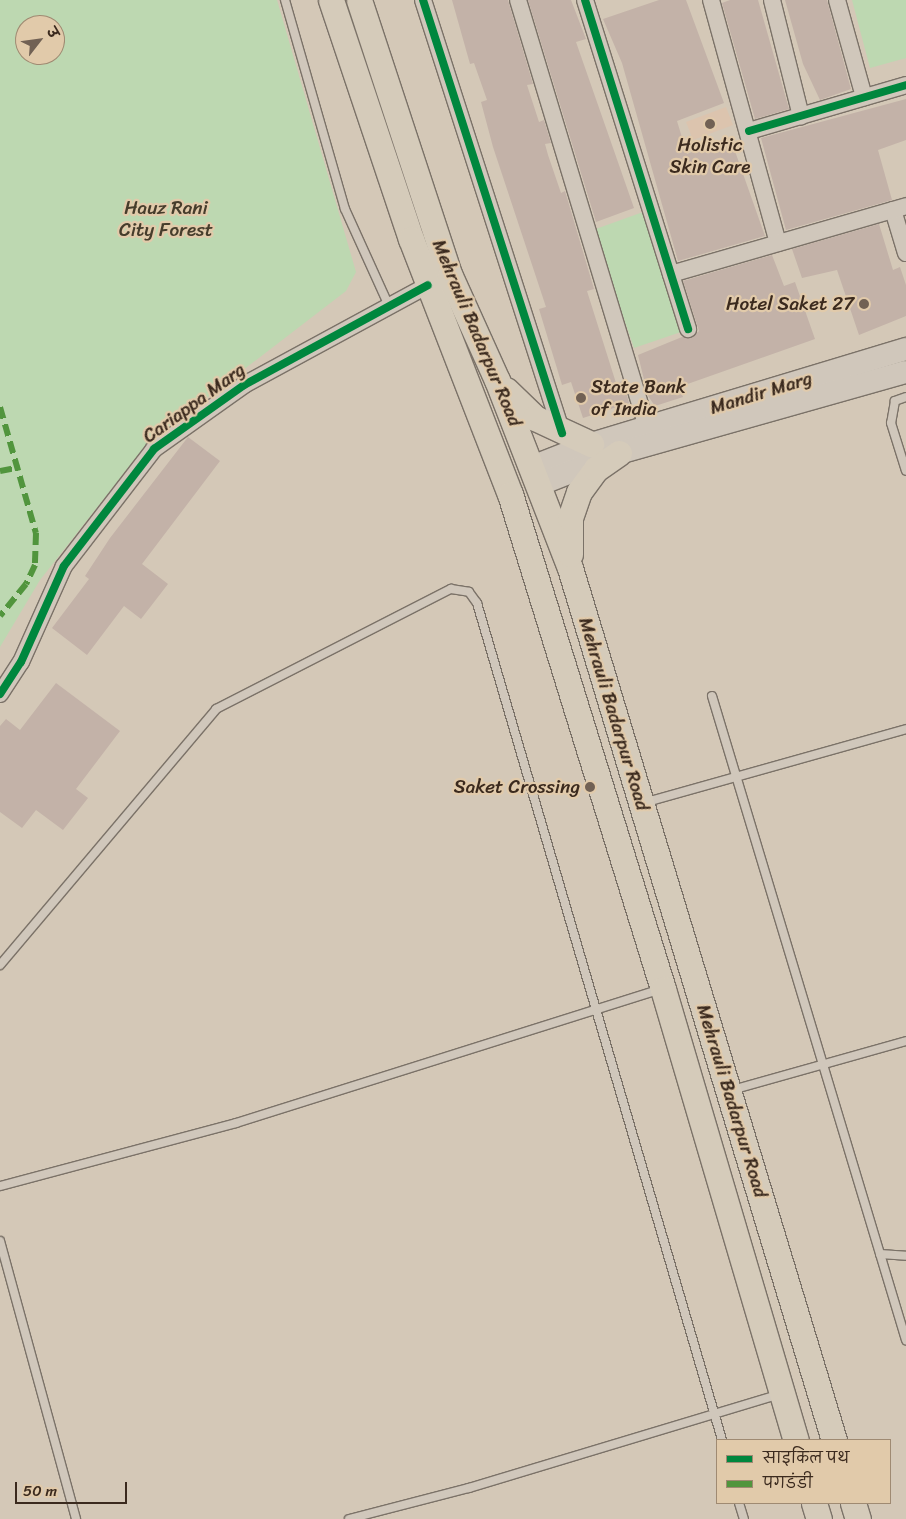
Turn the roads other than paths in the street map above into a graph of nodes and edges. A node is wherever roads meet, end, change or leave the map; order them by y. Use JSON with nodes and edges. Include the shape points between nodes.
{"nodes":[{"id":1,"x":285,"y":0,"type":"edge"},
{"id":2,"x":331,"y":0,"type":"edge"},
{"id":3,"x":359,"y":0,"type":"edge"},
{"id":4,"x":423,"y":0,"type":"edge"},
{"id":5,"x":518,"y":0,"type":"edge"},
{"id":6,"x":585,"y":0,"type":"edge"},
{"id":7,"x":711,"y":0,"type":"edge"},
{"id":8,"x":772,"y":0,"type":"edge"},
{"id":9,"x":838,"y":0,"type":"edge"},
{"id":10,"x":906,"y":85,"type":"edge"},
{"id":11,"x":864,"y":98,"type":"junction"},
{"id":12,"x":801,"y":116,"type":"junction"},
{"id":13,"x":749,"y":131,"type":"junction"},
{"id":14,"x":899,"y":208,"type":"edge"},
{"id":15,"x":778,"y":243,"type":"junction"},
{"id":16,"x":906,"y":253,"type":"edge"},
{"id":17,"x":671,"y":274,"type":"junction"},
{"id":18,"x":428,"y":285,"type":"junction"},
{"id":19,"x":388,"y":304,"type":"junction"},
{"id":20,"x":688,"y":329,"type":"dead end"},
{"id":21,"x":906,"y":349,"type":"edge"},
{"id":22,"x":906,"y":372,"type":"edge"},
{"id":23,"x":497,"y":380,"type":"junction"},
{"id":24,"x":906,"y":397,"type":"edge"},
{"id":25,"x":647,"y":427,"type":"junction"},
{"id":26,"x":562,"y":433,"type":"junction"},
{"id":27,"x":591,"y":444,"type":"junction"},
{"id":28,"x":619,"y":453,"type":"junction"},
{"id":29,"x":906,"y":471,"type":"edge"},
{"id":30,"x":535,"y":476,"type":"junction"},
{"id":31,"x":570,"y":568,"type":"junction"},
{"id":32,"x":0,"y":694,"type":"edge"},
{"id":33,"x":712,"y":696,"type":"dead end"},
{"id":34,"x":906,"y":729,"type":"edge"},
{"id":35,"x":737,"y":778,"type":"junction"},
{"id":36,"x":642,"y":804,"type":"junction"},
{"id":37,"x":655,"y":849,"type":"junction"},
{"id":38,"x":624,"y":858,"type":"junction"},
{"id":39,"x":0,"y":965,"type":"edge"},
{"id":40,"x":663,"y":989,"type":"junction"},
{"id":41,"x":596,"y":1012,"type":"junction"},
{"id":42,"x":906,"y":1041,"type":"edge"},
{"id":43,"x":824,"y":1066,"type":"junction"},
{"id":44,"x":728,"y":1091,"type":"junction"},
{"id":45,"x":0,"y":1186,"type":"edge"},
{"id":46,"x":0,"y":1241,"type":"edge"},
{"id":47,"x":880,"y":1254,"type":"junction"},
{"id":48,"x":906,"y":1256,"type":"edge"},
{"id":49,"x":906,"y":1340,"type":"edge"},
{"id":50,"x":782,"y":1394,"type":"junction"},
{"id":51,"x":715,"y":1413,"type":"junction"},
{"id":52,"x":722,"y":1439,"type":"edge"},
{"id":53,"x":796,"y":1439,"type":"edge"},
{"id":54,"x":834,"y":1439,"type":"edge"},
{"id":55,"x":739,"y":1504,"type":"edge"},
{"id":56,"x":814,"y":1504,"type":"edge"},
{"id":57,"x":853,"y":1504,"type":"edge"},
{"id":58,"x":76,"y":1519,"type":"edge"},
{"id":59,"x":349,"y":1519,"type":"edge"},
{"id":60,"x":744,"y":1519,"type":"edge"},
{"id":61,"x":819,"y":1519,"type":"edge"},
{"id":62,"x":858,"y":1519,"type":"edge"}],
"edges":[{"from":1,"to":19,"type":"lane","via":[[345,208]]},
{"from":2,"to":18,"type":"main road","name":"Mehrauli Badarpur Road"},
{"from":3,"to":23,"type":"main road","name":"Mehrauli Badarpur Road","via":[[450,276]]},
{"from":4,"to":26,"type":"street"},
{"from":5,"to":25,"type":"street"},
{"from":6,"to":17,"type":"street"},
{"from":7,"to":13,"type":"street"},
{"from":8,"to":12,"type":"street"},
{"from":9,"to":11,"type":"street"},
{"from":10,"to":11,"type":"street"},
{"from":11,"to":12,"type":"street"},
{"from":12,"to":13,"type":"street"},
{"from":13,"to":15,"type":"street"},
{"from":14,"to":15,"type":"street"},
{"from":14,"to":16,"type":"street"},
{"from":15,"to":17,"type":"street"},
{"from":17,"to":20,"type":"street"},
{"from":18,"to":19,"type":"street","name":"Cariappa Marg"},
{"from":18,"to":38,"type":"main road","name":"Mehrauli Badarpur Road","via":[[491,437]]},
{"from":19,"to":32,"type":"street","name":"Cariappa Marg","via":[[244,385],[154,449],[64,566],[21,662]]},
{"from":21,"to":25,"type":"main road","name":"Mandir Marg"},
{"from":22,"to":28,"type":"main road","name":"Mandir Marg"},
{"from":23,"to":26,"type":"main road","via":[[535,418]]},
{"from":23,"to":30,"type":"main road","name":"Mehrauli Badarpur Road"},
{"from":24,"to":29,"type":"lane","via":[[895,401],[891,423]]},
{"from":25,"to":27,"type":"main road","name":"Mandir Marg"},
{"from":26,"to":27,"type":"main road"},
{"from":27,"to":30,"type":"main road","name":"Mandir Marg"},
{"from":28,"to":30,"type":"main road","name":"Mandir Marg"},
{"from":28,"to":31,"type":"main road","via":[[596,469],[575,500],[569,528]]},
{"from":30,"to":31,"type":"main road","name":"Mehrauli Badarpur Road"},
{"from":31,"to":36,"type":"main road","name":"Mehrauli Badarpur Road"},
{"from":33,"to":35,"type":"lane"},
{"from":34,"to":35,"type":"lane"},
{"from":35,"to":36,"type":"lane"},
{"from":35,"to":43,"type":"lane"},
{"from":36,"to":37,"type":"main road","name":"Mehrauli Badarpur Road"},
{"from":37,"to":38,"type":"main road"},
{"from":37,"to":44,"type":"main road","name":"Mehrauli Badarpur Road"},
{"from":38,"to":40,"type":"main road","name":"Mehrauli Badarpur Road"},
{"from":39,"to":41,"type":"lane","via":[[216,709],[461,587],[477,603]]},
{"from":40,"to":41,"type":"lane"},
{"from":40,"to":50,"type":"main road","name":"Mehrauli Badarpur Road"},
{"from":41,"to":45,"type":"lane","via":[[236,1123]]},
{"from":41,"to":51,"type":"lane"},
{"from":42,"to":43,"type":"lane"},
{"from":43,"to":44,"type":"lane"},
{"from":43,"to":47,"type":"lane"},
{"from":44,"to":54,"type":"main road","name":"Mehrauli Badarpur Road"},
{"from":46,"to":58,"type":"lane"},
{"from":47,"to":48,"type":"lane"},
{"from":47,"to":49,"type":"lane"},
{"from":50,"to":51,"type":"lane"},
{"from":50,"to":53,"type":"main road","name":"Mehrauli Badarpur Road"},
{"from":51,"to":52,"type":"lane"},
{"from":51,"to":59,"type":"lane","via":[[469,1488]]},
{"from":55,"to":60,"type":"lane"},
{"from":56,"to":61,"type":"main road"},
{"from":57,"to":62,"type":"main road"}]}
